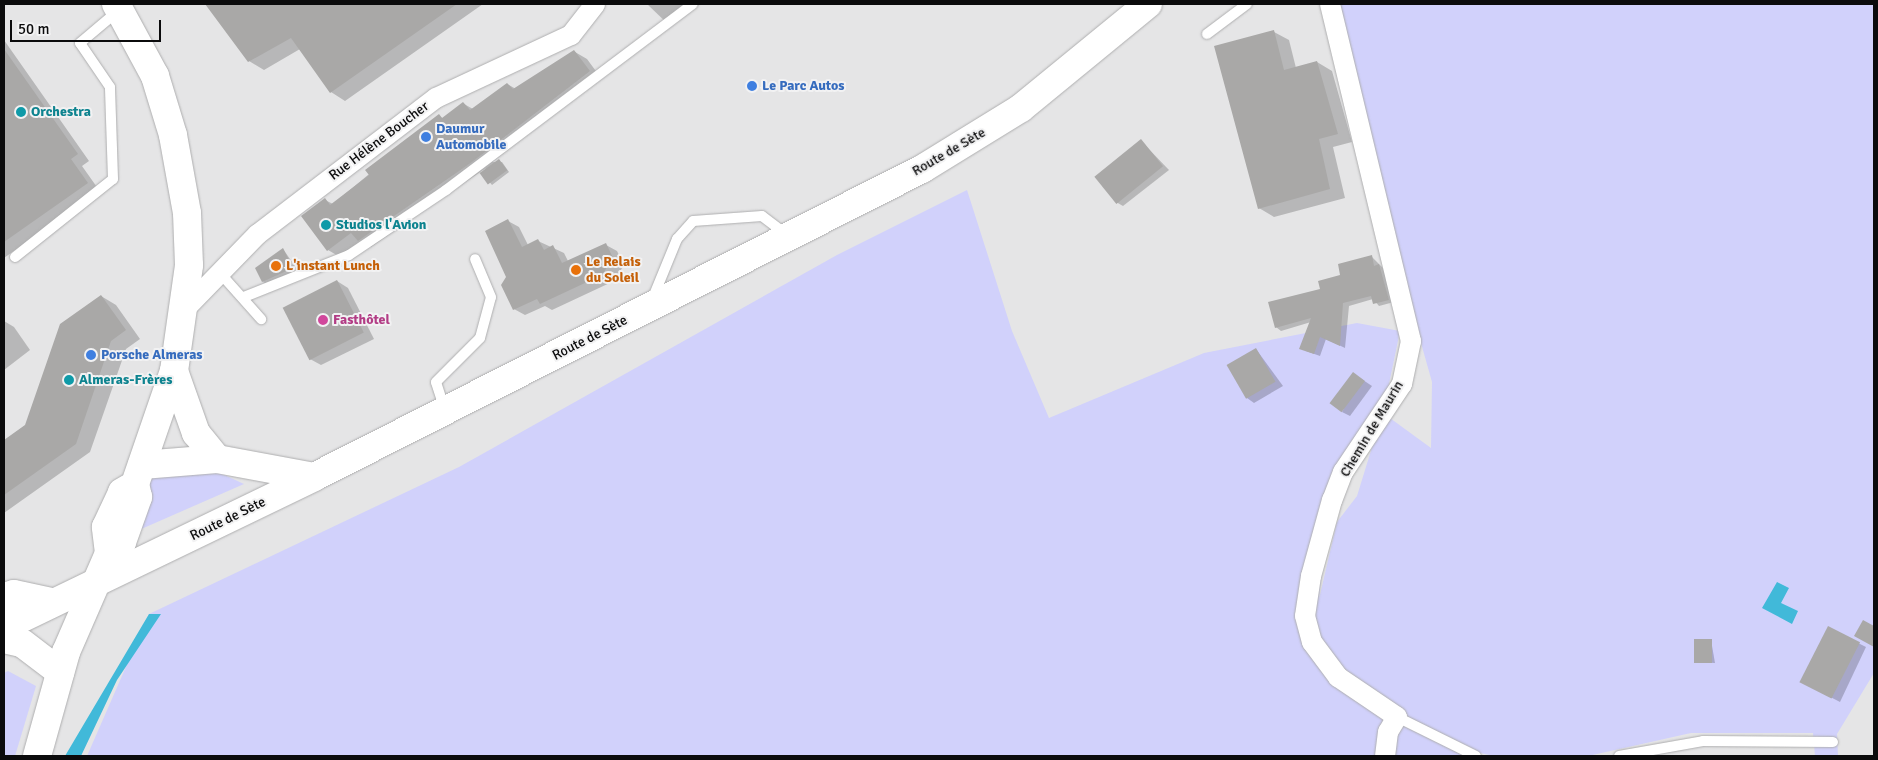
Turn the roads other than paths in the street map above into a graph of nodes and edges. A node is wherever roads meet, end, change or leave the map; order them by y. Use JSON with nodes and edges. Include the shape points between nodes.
{"nodes":[{"id":1,"x":595,"y":4,"type":"edge"},
{"id":2,"x":694,"y":4,"type":"edge"},
{"id":3,"x":1148,"y":4,"type":"edge"},
{"id":4,"x":1247,"y":4,"type":"edge"},
{"id":5,"x":1330,"y":4,"type":"edge"},
{"id":6,"x":118,"y":7,"type":"edge"},
{"id":7,"x":1207,"y":34,"type":"dead end"},
{"id":8,"x":790,"y":238,"type":"junction"},
{"id":9,"x":16,"y":257,"type":"dead end"},
{"id":10,"x":476,"y":259,"type":"dead end"},
{"id":11,"x":220,"y":273,"type":"junction"},
{"id":12,"x":244,"y":297,"type":"junction"},
{"id":13,"x":648,"y":309,"type":"junction"},
{"id":14,"x":183,"y":311,"type":"junction"},
{"id":15,"x":261,"y":319,"type":"dead end"},
{"id":16,"x":174,"y":371,"type":"junction"},
{"id":17,"x":445,"y":411,"type":"junction"},
{"id":18,"x":217,"y":459,"type":"junction"},
{"id":19,"x":138,"y":475,"type":"junction"},
{"id":20,"x":314,"y":477,"type":"junction"},
{"id":21,"x":100,"y":578,"type":"junction"},
{"id":22,"x":4,"y":597,"type":"edge"},
{"id":23,"x":52,"y":602,"type":"junction"},
{"id":24,"x":4,"y":627,"type":"edge"},
{"id":25,"x":4,"y":639,"type":"edge"},
{"id":26,"x":60,"y":672,"type":"junction"},
{"id":27,"x":1397,"y":717,"type":"junction"},
{"id":28,"x":1833,"y":742,"type":"dead end"},
{"id":29,"x":37,"y":756,"type":"edge"},
{"id":30,"x":1385,"y":756,"type":"edge"},
{"id":31,"x":1476,"y":756,"type":"edge"},
{"id":32,"x":1619,"y":756,"type":"edge"}],
"edges":[{"from":1,"to":11,"type":"street","name":"Rue Hélène Boucher","via":[[571,35],[436,98],[258,234]]},
{"from":2,"to":12,"type":"lane","via":[[446,190],[349,255]]},
{"from":3,"to":8,"type":"main road","name":"Route de Sète","via":[[1021,108],[922,168]]},
{"from":4,"to":7,"type":"lane"},
{"from":5,"to":27,"type":"street","name":"Chemin de Maurin","via":[[1411,341],[1402,384],[1343,472],[1332,500],[1311,576],[1305,616],[1312,642],[1334,671]]},
{"from":6,"to":9,"type":"lane","via":[[80,43],[110,87],[114,179]]},
{"from":6,"to":14,"type":"main road","via":[[155,76],[182,178],[190,265]]},
{"from":8,"to":13,"type":"main road","name":"Route de Sète"},
{"from":8,"to":13,"type":"lane","via":[[762,216],[693,221],[677,239]]},
{"from":10,"to":17,"type":"lane","via":[[491,297],[480,338],[436,382]]},
{"from":11,"to":12,"type":"lane"},
{"from":11,"to":14,"type":"street","name":"Rue Hélène Boucher"},
{"from":12,"to":15,"type":"lane"},
{"from":13,"to":17,"type":"main road","name":"Route de Sète"},
{"from":14,"to":16,"type":"main road"},
{"from":16,"to":18,"type":"main road","via":[[196,433]]},
{"from":16,"to":19,"type":"main road"},
{"from":17,"to":20,"type":"main road","name":"Route de Sète"},
{"from":18,"to":19,"type":"main road"},
{"from":18,"to":20,"type":"main road"},
{"from":19,"to":21,"type":"main road","via":[[138,497],[122,542],[110,553]]},
{"from":20,"to":21,"type":"main road","name":"Route de Sète"},
{"from":21,"to":23,"type":"main road","name":"Route de Sète"},
{"from":21,"to":26,"type":"main road"},
{"from":22,"to":23,"type":"main road","via":[[14,594]]},
{"from":23,"to":24,"type":"main road","name":"Route de Sète"},
{"from":25,"to":26,"type":"main road","via":[[22,643]]},
{"from":26,"to":29,"type":"main road"},
{"from":27,"to":30,"type":"street","via":[[1388,732]]},
{"from":27,"to":31,"type":"lane"},
{"from":28,"to":32,"type":"lane","via":[[1703,742]]}]}
